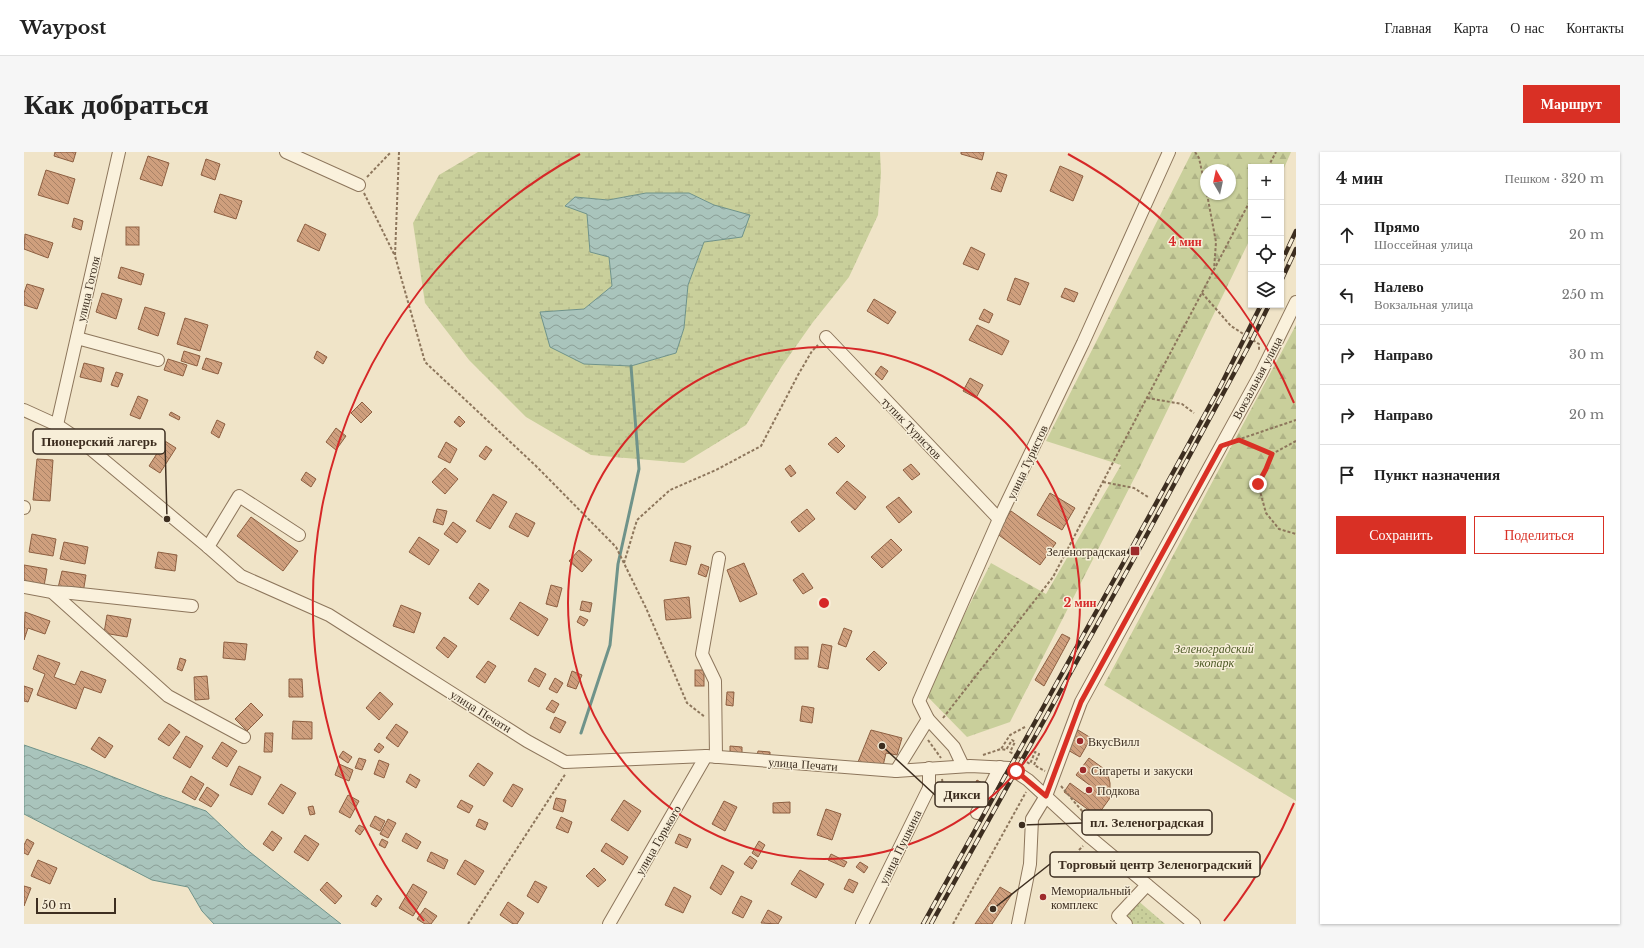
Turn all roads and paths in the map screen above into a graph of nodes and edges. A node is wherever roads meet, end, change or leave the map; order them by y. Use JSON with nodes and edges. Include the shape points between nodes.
{"nodes":[{"id":1,"x":119,"y":152,"type":"edge"},
{"id":2,"x":286,"y":152,"type":"edge"},
{"id":3,"x":391,"y":152,"type":"edge"},
{"id":4,"x":399,"y":152,"type":"edge"},
{"id":5,"x":1169,"y":152,"type":"edge"},
{"id":6,"x":1195,"y":152,"type":"edge"},
{"id":7,"x":1276,"y":152,"type":"edge"},
{"id":8,"x":1200,"y":164,"type":"edge"},
{"id":9,"x":1270,"y":164,"type":"edge"},
{"id":10,"x":359,"y":185,"type":"junction"},
{"id":11,"x":1208,"y":200,"type":"edge"},
{"id":12,"x":1250,"y":200,"type":"edge"},
{"id":13,"x":395,"y":256,"type":"junction"},
{"id":14,"x":1214,"y":271,"type":"junction"},
{"id":15,"x":1202,"y":293,"type":"junction"},
{"id":16,"x":1296,"y":302,"type":"edge"},
{"id":17,"x":826,"y":337,"type":"joint"},
{"id":18,"x":77,"y":338,"type":"junction"},
{"id":19,"x":1259,"y":351,"type":"dead end"},
{"id":20,"x":158,"y":360,"type":"dead end"},
{"id":21,"x":1147,"y":398,"type":"junction"},
{"id":22,"x":24,"y":410,"type":"edge"},
{"id":23,"x":1194,"y":412,"type":"dead end"},
{"id":24,"x":1296,"y":420,"type":"edge"},
{"id":25,"x":57,"y":425,"type":"junction"},
{"id":26,"x":1239,"y":440,"type":"junction"},
{"id":27,"x":1296,"y":441,"type":"edge"},
{"id":28,"x":1221,"y":446,"type":"junction"},
{"id":29,"x":1272,"y":454,"type":"junction"},
{"id":30,"x":1103,"y":482,"type":"junction"},
{"id":31,"x":1148,"y":497,"type":"dead end"},
{"id":32,"x":999,"y":519,"type":"junction"},
{"id":33,"x":1296,"y":534,"type":"edge"},
{"id":34,"x":299,"y":535,"type":"dead end"},
{"id":35,"x":208,"y":547,"type":"junction"},
{"id":36,"x":719,"y":558,"type":"dead end"},
{"id":37,"x":624,"y":564,"type":"junction"},
{"id":38,"x":24,"y":587,"type":"edge"},
{"id":39,"x":52,"y":592,"type":"junction"},
{"id":40,"x":192,"y":606,"type":"dead end"},
{"id":41,"x":932,"y":723,"type":"junction"},
{"id":42,"x":716,"y":726,"type":"junction"},
{"id":43,"x":1025,"y":727,"type":"dead end"},
{"id":44,"x":244,"y":736,"type":"dead end"},
{"id":45,"x":711,"y":757,"type":"junction"},
{"id":46,"x":963,"y":766,"type":"junction"},
{"id":47,"x":1000,"y":767,"type":"junction"},
{"id":48,"x":929,"y":768,"type":"junction"},
{"id":49,"x":941,"y":768,"type":"junction"},
{"id":50,"x":896,"y":771,"type":"junction"},
{"id":51,"x":567,"y":772,"type":"dead end"},
{"id":52,"x":1053,"y":777,"type":"junction"},
{"id":53,"x":943,"y":786,"type":"dead end"},
{"id":54,"x":1028,"y":787,"type":"dead end"},
{"id":55,"x":1046,"y":796,"type":"junction"},
{"id":56,"x":977,"y":813,"type":"dead end"},
{"id":57,"x":1147,"y":885,"type":"junction"},
{"id":58,"x":468,"y":924,"type":"edge"},
{"id":59,"x":609,"y":924,"type":"edge"},
{"id":60,"x":862,"y":924,"type":"edge"},
{"id":61,"x":953,"y":924,"type":"edge"},
{"id":62,"x":1018,"y":924,"type":"edge"},
{"id":63,"x":1126,"y":924,"type":"edge"},
{"id":64,"x":1194,"y":924,"type":"edge"}],
"edges":[{"from":1,"to":18,"type":"street","name":"улица Гоголя"},
{"from":2,"to":10,"type":"street"},
{"from":3,"to":10,"type":"path"},
{"from":4,"to":13,"type":"path"},
{"from":5,"to":32,"type":"street","name":"улица Туристов","via":[[1083,343]]},
{"from":6,"to":8,"type":"path"},
{"from":7,"to":9,"type":"path"},
{"from":10,"to":13,"type":"path"},
{"from":11,"to":14,"type":"path","via":[[1216,242]]},
{"from":12,"to":14,"type":"path"},
{"from":13,"to":37,"type":"path","via":[[425,362],[536,466],[616,547]]},
{"from":14,"to":15,"type":"path"},
{"from":15,"to":19,"type":"path","via":[[1230,326],[1258,344]]},
{"from":15,"to":21,"type":"path"},
{"from":16,"to":28,"type":"street","name":"Вокзальная улица"},
{"from":17,"to":32,"type":"street","name":"тупик Туристов"},
{"from":17,"to":37,"type":"path","via":[[812,351],[762,446],[670,490],[637,520]]},
{"from":18,"to":20,"type":"street"},
{"from":18,"to":25,"type":"street","name":"улица Гоголя"},
{"from":21,"to":23,"type":"path","via":[[1182,404]]},
{"from":21,"to":30,"type":"path"},
{"from":22,"to":25,"type":"street","name":"улица Печати"},
{"from":24,"to":26,"type":"path"},
{"from":25,"to":35,"type":"street","name":"улица Печати","via":[[81,441]]},
{"from":26,"to":28,"type":"path"},
{"from":26,"to":29,"type":"path"},
{"from":27,"to":29,"type":"path"},
{"from":28,"to":52,"type":"street","name":"Вокзальная улица","via":[[1081,702]]},
{"from":29,"to":33,"type":"path","via":[[1258,484],[1266,513],[1279,529]]},
{"from":30,"to":31,"type":"path","via":[[1134,488]]},
{"from":30,"to":41,"type":"path","via":[[1053,577]]},
{"from":32,"to":41,"type":"street","name":"улица Туристов","via":[[920,701]]},
{"from":34,"to":35,"type":"street","via":[[239,496]]},
{"from":35,"to":45,"type":"street","name":"улица Печати","via":[[241,576],[329,615],[527,741],[565,762]]},
{"from":36,"to":42,"type":"street","via":[[702,654],[715,681]]},
{"from":37,"to":42,"type":"path","via":[[687,703]]},
{"from":38,"to":39,"type":"street"},
{"from":39,"to":40,"type":"street"},
{"from":39,"to":44,"type":"street","via":[[168,696]]},
{"from":41,"to":46,"type":"street","name":"улица Туристов","via":[[954,747]]},
{"from":41,"to":49,"type":"path","via":[[927,738],[942,759]]},
{"from":41,"to":50,"type":"street"},
{"from":42,"to":45,"type":"street"},
{"from":43,"to":52,"type":"path","via":[[1010,735],[1000,749],[1006,750],[1012,740],[1015,742],[1010,752],[1030,764],[1035,752],[1039,754],[1034,765]]},
{"from":45,"to":50,"type":"street","name":"улица Печати"},
{"from":45,"to":59,"type":"street","name":"улица Горького"},
{"from":46,"to":47,"type":"street","name":"улица Печати"},
{"from":46,"to":49,"type":"street","name":"улица Печати"},
{"from":47,"to":55,"type":"street","name":"улица Печати","via":[[1016,771]]},
{"from":47,"to":56,"type":"street"},
{"from":48,"to":49,"type":"street","name":"улица Печати"},
{"from":48,"to":50,"type":"street","name":"улица Печати"},
{"from":48,"to":60,"type":"street","name":"улица Пушкина","via":[[929,788]]},
{"from":49,"to":53,"type":"path"},
{"from":51,"to":58,"type":"path"},
{"from":52,"to":55,"type":"street","name":"Вокзальная улица"},
{"from":54,"to":61,"type":"path"},
{"from":55,"to":57,"type":"street"},
{"from":55,"to":62,"type":"street","name":"Вокзальная улица","via":[[1032,819],[1030,864]]},
{"from":57,"to":63,"type":"street","via":[[1118,916]]},
{"from":57,"to":64,"type":"street"}]}
